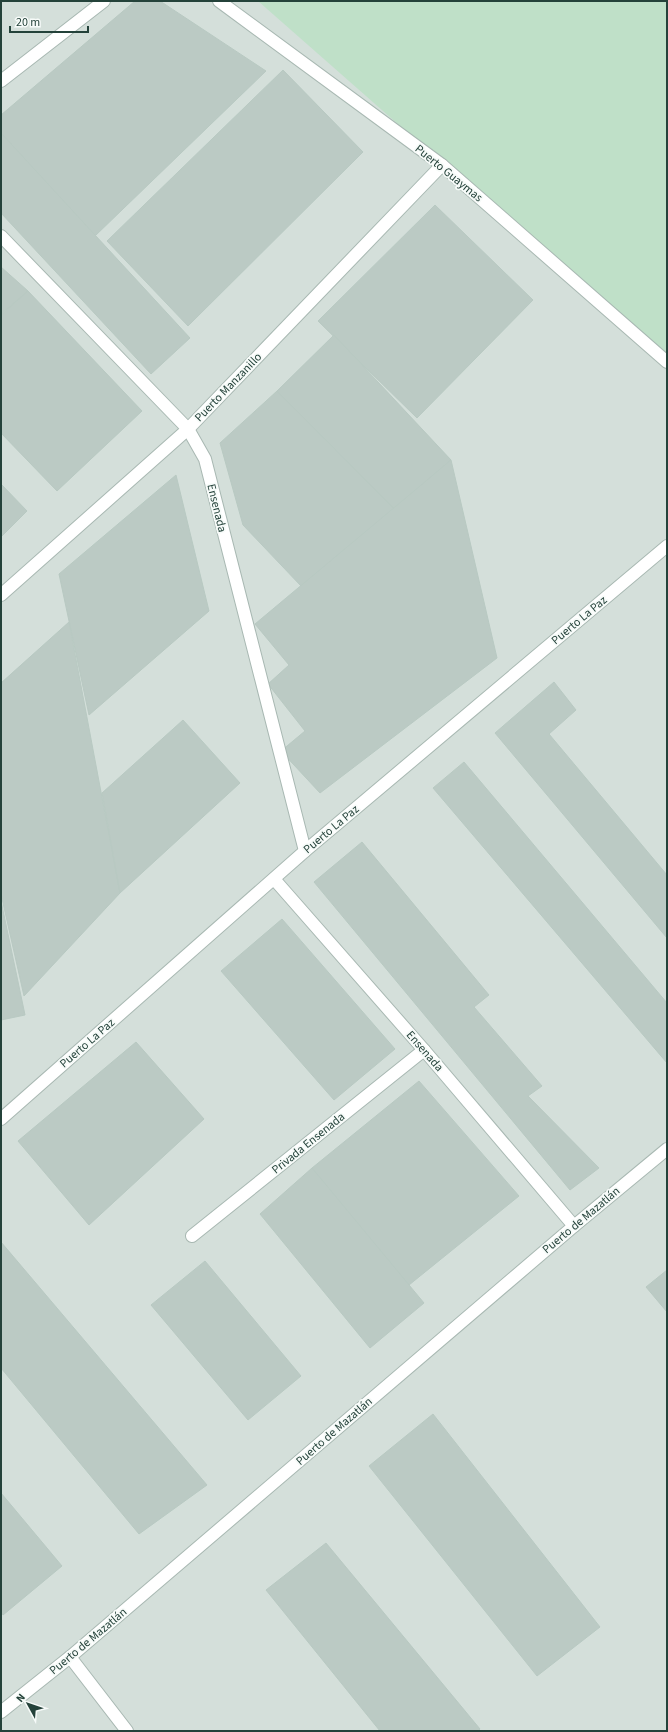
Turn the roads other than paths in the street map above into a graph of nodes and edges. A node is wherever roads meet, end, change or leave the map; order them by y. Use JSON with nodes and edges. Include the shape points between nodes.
{"nodes":[{"id":1,"x":104,"y":1,"type":"edge"},
{"id":2,"x":219,"y":1,"type":"edge"},
{"id":3,"x":1,"y":81,"type":"edge"},
{"id":4,"x":442,"y":165,"type":"junction"},
{"id":5,"x":1,"y":236,"type":"edge"},
{"id":6,"x":667,"y":362,"type":"edge"},
{"id":7,"x":188,"y":429,"type":"junction"},
{"id":8,"x":667,"y":546,"type":"edge"},
{"id":9,"x":1,"y":595,"type":"edge"},
{"id":10,"x":305,"y":850,"type":"junction"},
{"id":11,"x":274,"y":879,"type":"junction"},
{"id":12,"x":424,"y":1050,"type":"junction"},
{"id":13,"x":1,"y":1119,"type":"edge"},
{"id":14,"x":667,"y":1149,"type":"edge"},
{"id":15,"x":574,"y":1226,"type":"junction"},
{"id":16,"x":192,"y":1236,"type":"dead end"},
{"id":17,"x":70,"y":1657,"type":"junction"},
{"id":18,"x":1,"y":1712,"type":"edge"},
{"id":19,"x":127,"y":1731,"type":"edge"}],
"edges":[{"from":1,"to":3,"type":"street"},
{"from":2,"to":4,"type":"street","name":"Puerto Guaymas"},
{"from":4,"to":6,"type":"street","name":"Puerto Guaymas"},
{"from":4,"to":7,"type":"street","name":"Puerto Manzanillo"},
{"from":5,"to":7,"type":"street","name":"Ensenada"},
{"from":7,"to":9,"type":"street","name":"Puerto Manzanillo"},
{"from":7,"to":10,"type":"street","name":"Ensenada","via":[[205,459]]},
{"from":8,"to":10,"type":"street","name":"Puerto La Paz"},
{"from":10,"to":11,"type":"street","name":"Puerto La Paz"},
{"from":11,"to":12,"type":"street","name":"Ensenada"},
{"from":11,"to":13,"type":"street","name":"Puerto La Paz"},
{"from":12,"to":15,"type":"street","name":"Ensenada"},
{"from":12,"to":16,"type":"street","name":"Privada Ensenada"},
{"from":14,"to":15,"type":"street","name":"Puerto de Mazatlán"},
{"from":15,"to":17,"type":"street","name":"Puerto de Mazatlán"},
{"from":17,"to":18,"type":"street","name":"Puerto de Mazatlán"},
{"from":17,"to":19,"type":"street"}]}
